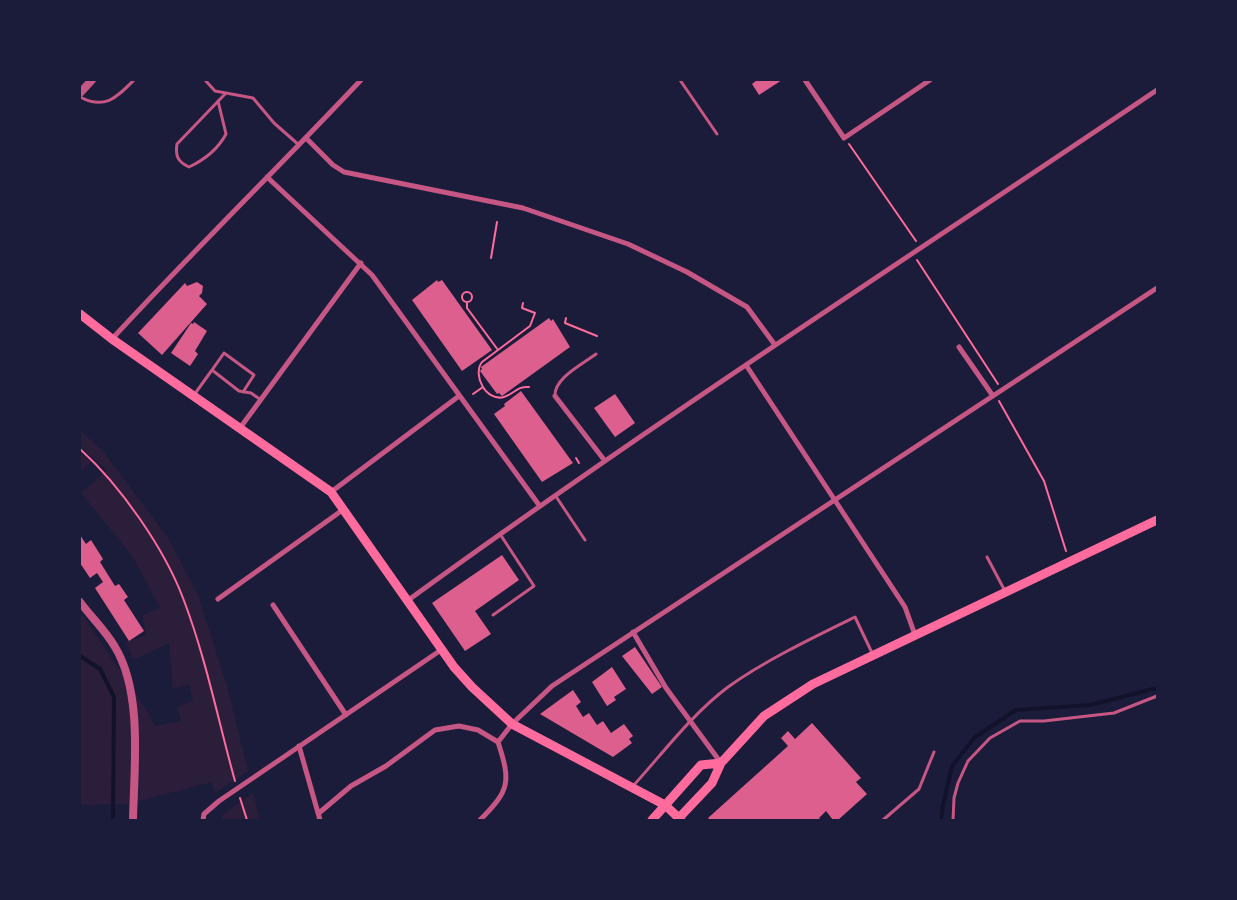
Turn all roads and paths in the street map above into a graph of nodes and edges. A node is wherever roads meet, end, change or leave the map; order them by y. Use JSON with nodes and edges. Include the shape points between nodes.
{"nodes":[{"id":1,"x":92,"y":80,"type":"edge"},
{"id":2,"x":134,"y":80,"type":"edge"},
{"id":3,"x":205,"y":80,"type":"edge"},
{"id":4,"x":361,"y":80,"type":"edge"},
{"id":5,"x":680,"y":80,"type":"edge"},
{"id":6,"x":806,"y":80,"type":"edge"},
{"id":7,"x":930,"y":80,"type":"edge"},
{"id":8,"x":1157,"y":90,"type":"edge"},
{"id":9,"x":80,"y":92,"type":"edge"},
{"id":10,"x":226,"y":93,"type":"junction"},
{"id":11,"x":80,"y":97,"type":"edge"},
{"id":12,"x":218,"y":101,"type":"junction"},
{"id":13,"x":718,"y":134,"type":"dead end"},
{"id":14,"x":306,"y":138,"type":"junction"},
{"id":15,"x":844,"y":138,"type":"junction"},
{"id":16,"x":300,"y":146,"type":"junction"},
{"id":17,"x":267,"y":177,"type":"junction"},
{"id":18,"x":497,"y":222,"type":"dead end"},
{"id":19,"x":921,"y":249,"type":"junction"},
{"id":20,"x":913,"y":254,"type":"junction"},
{"id":21,"x":491,"y":258,"type":"dead end"},
{"id":22,"x":360,"y":263,"type":"junction"},
{"id":23,"x":1157,"y":288,"type":"edge"},
{"id":24,"x":467,"y":302,"type":"junction"},
{"id":25,"x":524,"y":303,"type":"dead end"},
{"id":26,"x":80,"y":314,"type":"edge"},
{"id":27,"x":566,"y":318,"type":"dead end"},
{"id":28,"x":597,"y":336,"type":"dead end"},
{"id":29,"x":112,"y":339,"type":"junction"},
{"id":30,"x":775,"y":345,"type":"junction"},
{"id":31,"x":959,"y":347,"type":"dead end"},
{"id":32,"x":498,"y":350,"type":"junction"},
{"id":33,"x":596,"y":354,"type":"dead end"},
{"id":34,"x":746,"y":365,"type":"junction"},
{"id":35,"x":212,"y":370,"type":"junction"},
{"id":36,"x":483,"y":387,"type":"junction"},
{"id":37,"x":529,"y":387,"type":"dead end"},
{"id":38,"x":1002,"y":391,"type":"junction"},
{"id":39,"x":244,"y":392,"type":"junction"},
{"id":40,"x":473,"y":394,"type":"dead end"},
{"id":41,"x":193,"y":395,"type":"junction"},
{"id":42,"x":459,"y":396,"type":"junction"},
{"id":43,"x":555,"y":396,"type":"joint"},
{"id":44,"x":994,"y":396,"type":"junction"},
{"id":45,"x":260,"y":400,"type":"junction"},
{"id":46,"x":240,"y":428,"type":"junction"},
{"id":47,"x":80,"y":449,"type":"edge"},
{"id":48,"x":576,"y":458,"type":"dead end"},
{"id":49,"x":605,"y":461,"type":"junction"},
{"id":50,"x":579,"y":463,"type":"dead end"},
{"id":51,"x":331,"y":492,"type":"junction"},
{"id":52,"x":555,"y":495,"type":"junction"},
{"id":53,"x":834,"y":498,"type":"junction"},
{"id":54,"x":539,"y":505,"type":"junction"},
{"id":55,"x":344,"y":509,"type":"junction"},
{"id":56,"x":1157,"y":520,"type":"edge"},
{"id":57,"x":500,"y":534,"type":"junction"},
{"id":58,"x":585,"y":540,"type":"dead end"},
{"id":59,"x":987,"y":557,"type":"dead end"},
{"id":60,"x":1069,"y":561,"type":"junction"},
{"id":61,"x":1005,"y":592,"type":"junction"},
{"id":62,"x":218,"y":599,"type":"dead end"},
{"id":63,"x":407,"y":601,"type":"junction"},
{"id":64,"x":80,"y":602,"type":"edge"},
{"id":65,"x":273,"y":605,"type":"dead end"},
{"id":66,"x":493,"y":615,"type":"dead end"},
{"id":67,"x":633,"y":632,"type":"junction"},
{"id":68,"x":915,"y":635,"type":"junction"},
{"id":69,"x":441,"y":650,"type":"junction"},
{"id":70,"x":873,"y":655,"type":"junction"},
{"id":71,"x":1157,"y":696,"type":"edge"},
{"id":72,"x":346,"y":715,"type":"junction"},
{"id":73,"x":691,"y":722,"type":"junction"},
{"id":74,"x":512,"y":724,"type":"junction"},
{"id":75,"x":498,"y":742,"type":"junction"},
{"id":76,"x":299,"y":746,"type":"junction"},
{"id":77,"x":934,"y":752,"type":"dead end"},
{"id":78,"x":721,"y":763,"type":"junction"},
{"id":79,"x":633,"y":787,"type":"junction"},
{"id":80,"x":237,"y":789,"type":"junction"},
{"id":81,"x":665,"y":804,"type":"junction"},
{"id":82,"x":319,"y":813,"type":"junction"},
{"id":83,"x":679,"y":819,"type":"edge"},
{"id":84,"x":133,"y":820,"type":"edge"},
{"id":85,"x":203,"y":820,"type":"edge"},
{"id":86,"x":246,"y":820,"type":"edge"},
{"id":87,"x":320,"y":820,"type":"edge"},
{"id":88,"x":480,"y":820,"type":"edge"},
{"id":89,"x":652,"y":820,"type":"edge"},
{"id":90,"x":883,"y":820,"type":"edge"},
{"id":91,"x":953,"y":820,"type":"edge"}],
"edges":[{"from":1,"to":9,"type":"street"},
{"from":2,"to":11,"type":"lane","via":[[108,102],[93,104]]},
{"from":3,"to":10,"type":"lane","via":[[215,91]]},
{"from":4,"to":14,"type":"street"},
{"from":5,"to":13,"type":"lane"},
{"from":6,"to":15,"type":"street"},
{"from":7,"to":15,"type":"street"},
{"from":8,"to":19,"type":"street"},
{"from":10,"to":12,"type":"lane"},
{"from":10,"to":16,"type":"lane","via":[[253,98]]},
{"from":12,"to":12,"type":"lane","via":[[177,144],[175,153],[181,163],[189,167],[203,160],[223,141],[226,134]]},
{"from":14,"to":16,"type":"street"},
{"from":14,"to":30,"type":"street","via":[[344,172],[523,208],[619,240],[660,258],[747,307]]},
{"from":15,"to":19,"type":"path"},
{"from":16,"to":17,"type":"street"},
{"from":17,"to":22,"type":"street"},
{"from":17,"to":29,"type":"street"},
{"from":18,"to":21,"type":"path"},
{"from":19,"to":20,"type":"street"},
{"from":20,"to":30,"type":"street"},
{"from":20,"to":38,"type":"path"},
{"from":22,"to":42,"type":"street"},
{"from":22,"to":45,"type":"street"},
{"from":23,"to":38,"type":"street"},
{"from":24,"to":24,"type":"path","via":[[472,297],[467,291],[462,298]]},
{"from":24,"to":32,"type":"path","via":[[467,308]]},
{"from":25,"to":32,"type":"path","via":[[522,308],[535,313],[531,323]]},
{"from":26,"to":29,"type":"main road"},
{"from":27,"to":28,"type":"path","via":[[565,323]]},
{"from":29,"to":41,"type":"main road"},
{"from":30,"to":34,"type":"street"},
{"from":31,"to":44,"type":"street"},
{"from":32,"to":36,"type":"path","via":[[479,366],[478,377]]},
{"from":33,"to":43,"type":"lane","via":[[562,380]]},
{"from":34,"to":49,"type":"street"},
{"from":34,"to":53,"type":"street"},
{"from":35,"to":39,"type":"lane"},
{"from":35,"to":39,"type":"lane","via":[[224,353],[254,375]]},
{"from":35,"to":41,"type":"lane"},
{"from":36,"to":37,"type":"path","via":[[502,398],[519,387]]},
{"from":36,"to":40,"type":"path"},
{"from":38,"to":44,"type":"street"},
{"from":39,"to":45,"type":"lane"},
{"from":41,"to":46,"type":"main road"},
{"from":42,"to":51,"type":"street"},
{"from":42,"to":54,"type":"street"},
{"from":43,"to":49,"type":"street"},
{"from":44,"to":53,"type":"street"},
{"from":44,"to":60,"type":"path","via":[[1044,481]]},
{"from":45,"to":46,"type":"street"},
{"from":46,"to":51,"type":"main road"},
{"from":47,"to":80,"type":"path","via":[[100,468],[145,527],[182,596],[201,653]]},
{"from":48,"to":50,"type":"path"},
{"from":49,"to":52,"type":"street"},
{"from":51,"to":55,"type":"main road"},
{"from":52,"to":54,"type":"street"},
{"from":52,"to":58,"type":"lane"},
{"from":53,"to":67,"type":"street"},
{"from":53,"to":68,"type":"street","via":[[905,608]]},
{"from":54,"to":57,"type":"street"},
{"from":55,"to":62,"type":"street"},
{"from":55,"to":63,"type":"main road"},
{"from":56,"to":60,"type":"main road"},
{"from":57,"to":63,"type":"street"},
{"from":57,"to":66,"type":"lane","via":[[534,586]]},
{"from":59,"to":61,"type":"lane"},
{"from":60,"to":61,"type":"main road"},
{"from":61,"to":68,"type":"main road"},
{"from":63,"to":69,"type":"main road"},
{"from":64,"to":84,"type":"street","via":[[124,664],[135,716]]},
{"from":65,"to":72,"type":"street"},
{"from":67,"to":73,"type":"street","via":[[666,688]]},
{"from":67,"to":74,"type":"street","via":[[552,686]]},
{"from":68,"to":70,"type":"main road"},
{"from":69,"to":72,"type":"street"},
{"from":69,"to":74,"type":"main road","via":[[472,687]]},
{"from":70,"to":73,"type":"lane","via":[[855,617],[728,687]]},
{"from":70,"to":78,"type":"main road","via":[[814,684],[764,716]]},
{"from":71,"to":91,"type":"lane","via":[[1114,713],[1020,721],[990,738],[968,761],[958,783]]},
{"from":72,"to":76,"type":"street"},
{"from":73,"to":78,"type":"street"},
{"from":73,"to":79,"type":"lane"},
{"from":74,"to":75,"type":"street"},
{"from":74,"to":79,"type":"main road"},
{"from":75,"to":82,"type":"street","via":[[478,730],[459,726],[435,730],[386,766],[351,786]]},
{"from":75,"to":88,"type":"street","via":[[506,766],[507,782],[500,800]]},
{"from":76,"to":80,"type":"street"},
{"from":76,"to":82,"type":"street"},
{"from":77,"to":90,"type":"lane","via":[[919,789]]},
{"from":78,"to":81,"type":"main road","via":[[701,765]]},
{"from":78,"to":83,"type":"main road","via":[[712,783]]},
{"from":79,"to":81,"type":"main road"},
{"from":80,"to":85,"type":"street","via":[[204,814]]},
{"from":80,"to":86,"type":"path"},
{"from":81,"to":83,"type":"main road"},
{"from":81,"to":89,"type":"main road"},
{"from":82,"to":87,"type":"street"}]}
